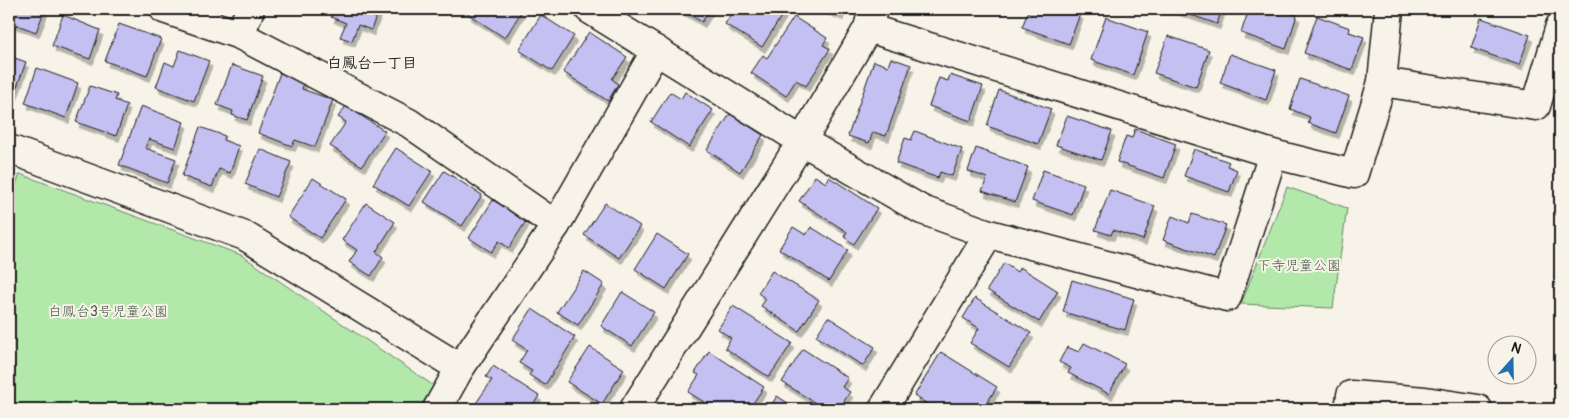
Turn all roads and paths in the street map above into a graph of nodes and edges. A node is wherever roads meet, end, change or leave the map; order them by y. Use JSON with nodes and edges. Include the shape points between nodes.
{"nodes":[{"id":1,"x":164,"y":9,"type":"edge"},
{"id":2,"x":250,"y":9,"type":"edge"},
{"id":3,"x":1389,"y":9,"type":"edge"},
{"id":4,"x":605,"y":13,"type":"edge"},
{"id":5,"x":871,"y":18,"type":"edge"},
{"id":6,"x":1560,"y":26,"type":"edge"},
{"id":7,"x":240,"y":35,"type":"junction"},
{"id":8,"x":656,"y":50,"type":"junction"},
{"id":9,"x":1382,"y":82,"type":"junction"},
{"id":10,"x":802,"y":142,"type":"junction"},
{"id":11,"x":9,"y":149,"type":"edge"},
{"id":12,"x":1273,"y":154,"type":"junction"},
{"id":13,"x":556,"y":226,"type":"junction"},
{"id":14,"x":989,"y":234,"type":"junction"},
{"id":15,"x":460,"y":368,"type":"junction"},
{"id":16,"x":437,"y":409,"type":"edge"},
{"id":17,"x":634,"y":409,"type":"edge"},
{"id":18,"x":883,"y":409,"type":"edge"},
{"id":19,"x":1349,"y":409,"type":"edge"},
{"id":20,"x":1478,"y":409,"type":"edge"}],
"edges":[{"from":1,"to":7,"type":"street"},
{"from":2,"to":7,"type":"street"},
{"from":3,"to":9,"type":"street"},
{"from":4,"to":8,"type":"street"},
{"from":5,"to":10,"type":"street"},
{"from":5,"to":12,"type":"street"},
{"from":6,"to":9,"type":"street","via":[[1536,106]]},
{"from":7,"to":13,"type":"street","via":[[409,123]]},
{"from":8,"to":10,"type":"street"},
{"from":8,"to":13,"type":"street"},
{"from":9,"to":12,"type":"street","via":[[1354,174]]},
{"from":10,"to":14,"type":"street","via":[[922,210]]},
{"from":10,"to":17,"type":"street"},
{"from":11,"to":15,"type":"street","via":[[245,236]]},
{"from":12,"to":14,"type":"street","via":[[1227,297]]},
{"from":13,"to":15,"type":"street"},
{"from":14,"to":18,"type":"street"},
{"from":15,"to":16,"type":"street"},
{"from":19,"to":20,"type":"street","via":[[1351,394]]}]}
